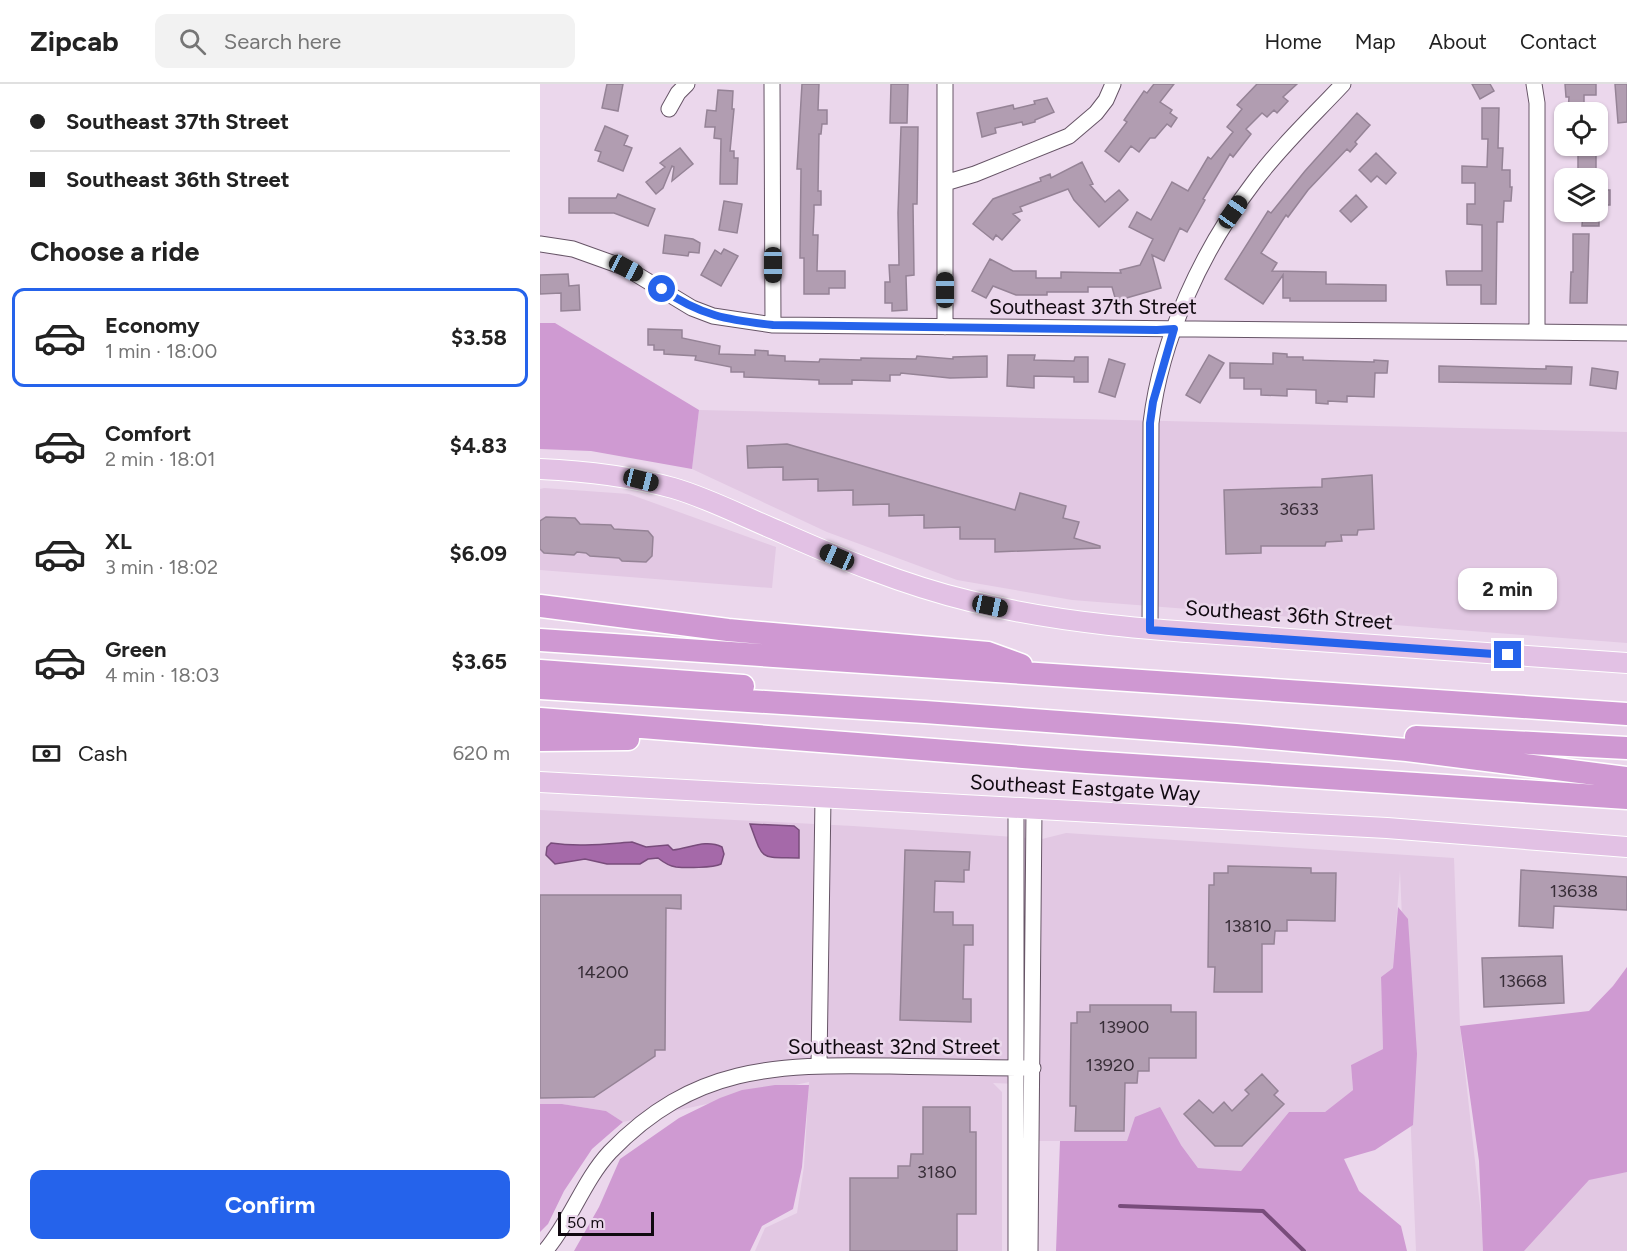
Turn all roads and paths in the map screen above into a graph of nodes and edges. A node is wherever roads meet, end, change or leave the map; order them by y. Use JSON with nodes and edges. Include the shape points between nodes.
{"nodes":[{"id":1,"x":687,"y":84,"type":"edge"},
{"id":2,"x":772,"y":84,"type":"edge"},
{"id":3,"x":945,"y":84,"type":"edge"},
{"id":4,"x":1113,"y":84,"type":"edge"},
{"id":5,"x":1343,"y":84,"type":"edge"},
{"id":6,"x":1534,"y":84,"type":"edge"},
{"id":7,"x":669,"y":109,"type":"dead end"},
{"id":8,"x":945,"y":183,"type":"junction"},
{"id":9,"x":540,"y":244,"type":"edge"},
{"id":10,"x":773,"y":325,"type":"junction"},
{"id":11,"x":945,"y":327,"type":"junction"},
{"id":12,"x":1174,"y":329,"type":"junction"},
{"id":13,"x":1537,"y":332,"type":"junction"},
{"id":14,"x":1627,"y":333,"type":"edge"},
{"id":15,"x":540,"y":469,"type":"edge"},
{"id":16,"x":540,"y":606,"type":"edge"},
{"id":17,"x":1150,"y":630,"type":"junction"},
{"id":18,"x":540,"y":638,"type":"edge"},
{"id":19,"x":1627,"y":663,"type":"edge"},
{"id":20,"x":540,"y":671,"type":"edge"},
{"id":21,"x":1042,"y":674,"type":"junction"},
{"id":22,"x":592,"y":684,"type":"junction"},
{"id":23,"x":540,"y":688,"type":"edge"},
{"id":24,"x":1627,"y":714,"type":"edge"},
{"id":25,"x":540,"y":719,"type":"edge"},
{"id":26,"x":771,"y":738,"type":"junction"},
{"id":27,"x":540,"y":740,"type":"edge"},
{"id":28,"x":1627,"y":748,"type":"edge"},
{"id":29,"x":1627,"y":778,"type":"edge"},
{"id":30,"x":540,"y":782,"type":"edge"},
{"id":31,"x":823,"y":798,"type":"junction"},
{"id":32,"x":1627,"y":798,"type":"edge"},
{"id":33,"x":1025,"y":808,"type":"junction"},
{"id":34,"x":1627,"y":847,"type":"edge"},
{"id":35,"x":819,"y":1064,"type":"junction"},
{"id":36,"x":1025,"y":1068,"type":"junction"},
{"id":37,"x":545,"y":1251,"type":"edge"},
{"id":38,"x":1016,"y":1251,"type":"edge"},
{"id":39,"x":1030,"y":1251,"type":"edge"}],
"edges":[{"from":1,"to":7,"type":"street"},
{"from":2,"to":10,"type":"street"},
{"from":3,"to":8,"type":"street"},
{"from":4,"to":8,"type":"street","via":[[1096,113],[1069,136]]},
{"from":5,"to":12,"type":"street","via":[[1255,181],[1233,212],[1205,255]]},
{"from":6,"to":13,"type":"street","via":[[1538,103]]},
{"from":8,"to":11,"type":"street"},
{"from":9,"to":10,"type":"street","name":"Southeast 37th Street","via":[[573,249],[626,268],[692,308],[713,316]]},
{"from":10,"to":11,"type":"street","name":"Southeast 37th Street"},
{"from":11,"to":12,"type":"street","name":"Southeast 37th Street"},
{"from":12,"to":13,"type":"street","name":"Southeast 37th Street"},
{"from":12,"to":17,"type":"street","via":[[1150,423]]},
{"from":13,"to":14,"type":"street","name":"Southeast 37th Street"},
{"from":15,"to":17,"type":"main road","name":"Southeast 36th Street","via":[[624,476],[675,489],[837,557],[968,601],[1032,615]]},
{"from":16,"to":21,"type":"highway","via":[[728,630],[988,653]]},
{"from":17,"to":19,"type":"main road","name":"Southeast 36th Street"},
{"from":18,"to":21,"type":"highway"},
{"from":20,"to":22,"type":"highway"},
{"from":21,"to":24,"type":"highway"},
{"from":22,"to":23,"type":"highway"},
{"from":22,"to":28,"type":"highway"},
{"from":22,"to":29,"type":"highway","via":[[1407,750]]},
{"from":25,"to":26,"type":"highway"},
{"from":26,"to":27,"type":"highway"},
{"from":26,"to":32,"type":"highway"},
{"from":30,"to":31,"type":"main road","name":"Southeast Eastgate Way"},
{"from":31,"to":33,"type":"main road","name":"Southeast Eastgate Way"},
{"from":31,"to":35,"type":"street"},
{"from":33,"to":34,"type":"main road","name":"Southeast Eastgate Way","via":[[1387,828]]},
{"from":33,"to":36,"type":"street"},
{"from":35,"to":36,"type":"street","name":"Southeast 32nd Street"},
{"from":35,"to":37,"type":"street","name":"Southeast 32nd Street","via":[[738,1075],[688,1093],[646,1119],[602,1163]]},
{"from":36,"to":38,"type":"street"},
{"from":36,"to":39,"type":"street"}]}
